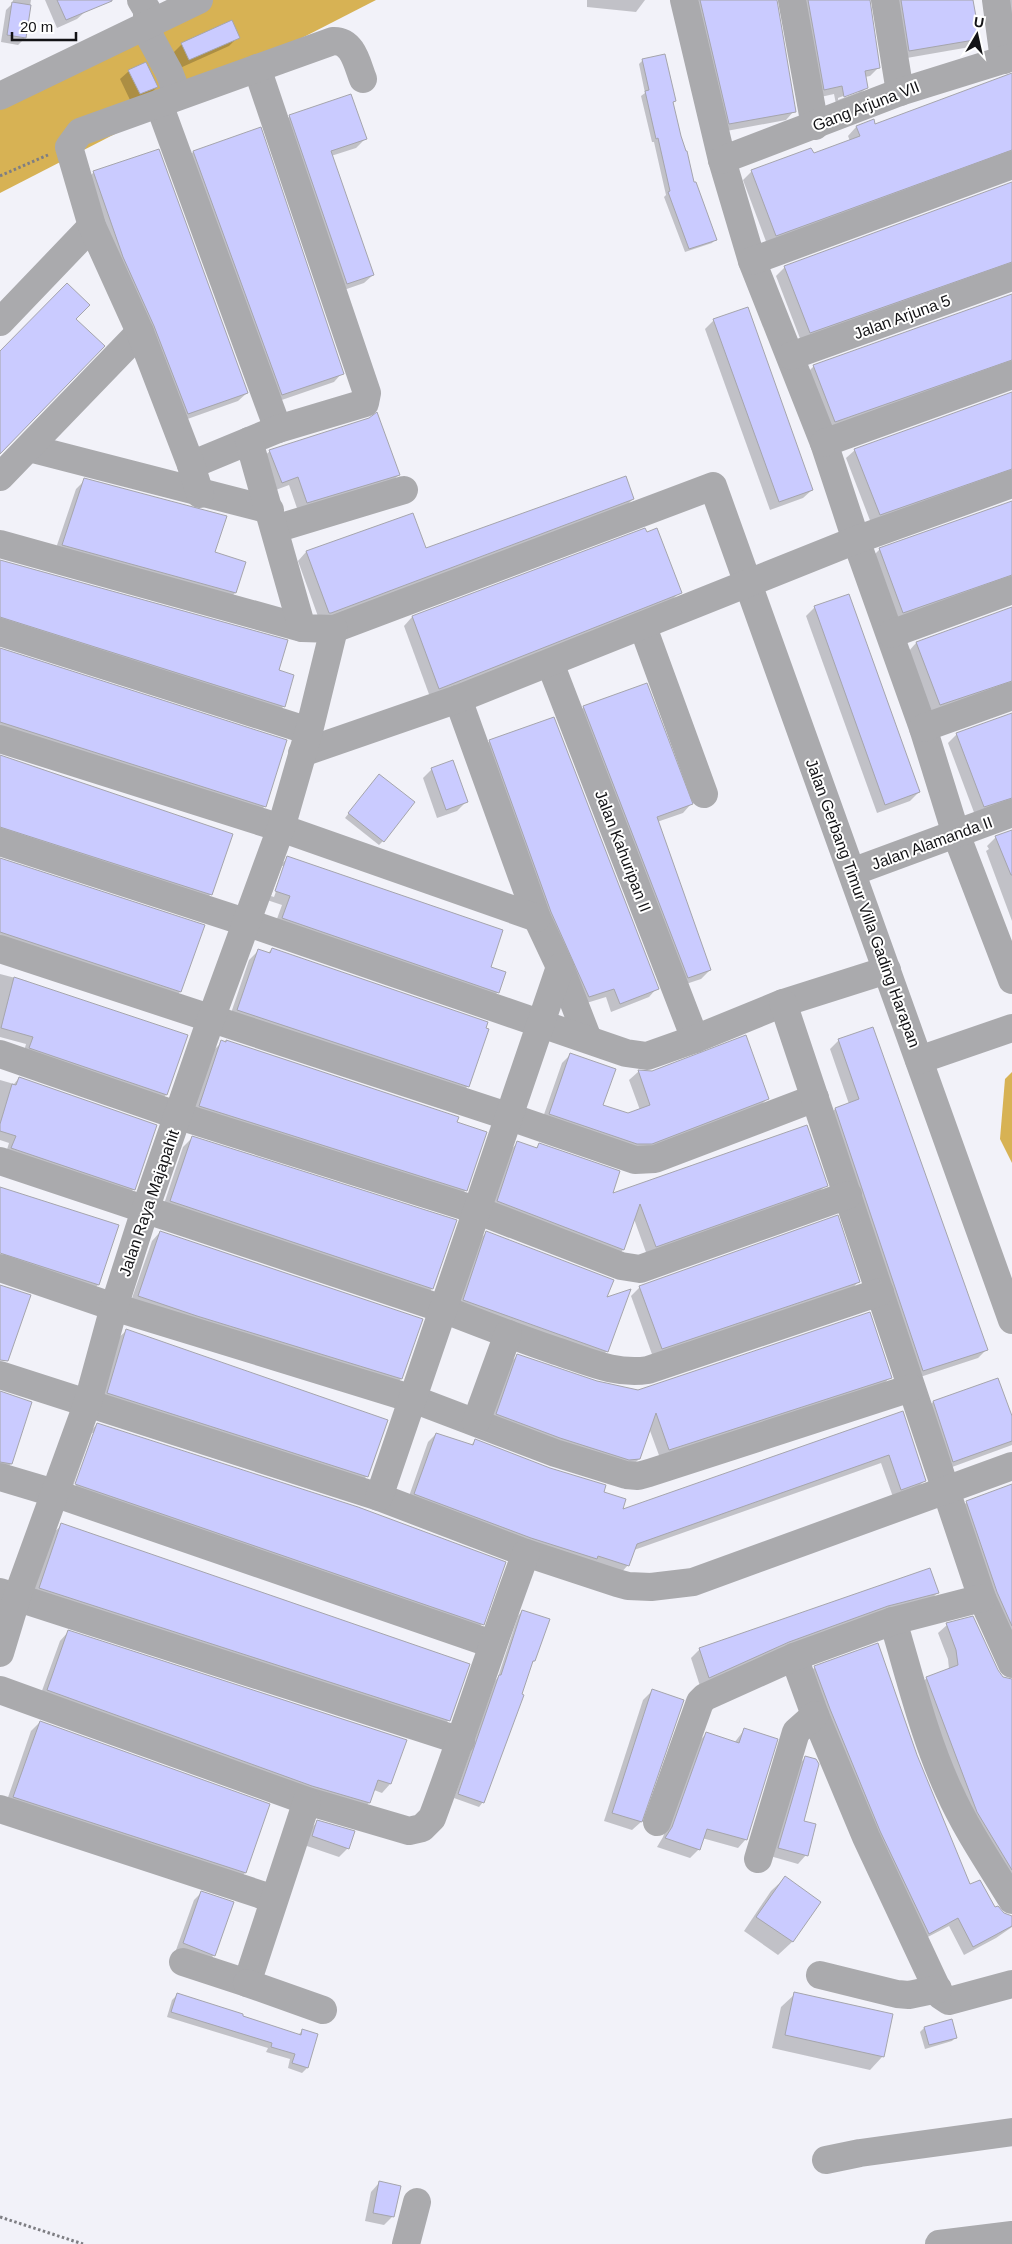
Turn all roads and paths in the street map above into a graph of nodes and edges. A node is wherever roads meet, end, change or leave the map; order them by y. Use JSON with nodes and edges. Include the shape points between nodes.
{"nodes":[{"id":1,"x":199,"y":0,"type":"edge"},
{"id":2,"x":684,"y":0,"type":"edge"},
{"id":3,"x":792,"y":0,"type":"edge"},
{"id":4,"x":884,"y":0,"type":"edge"},
{"id":5,"x":996,"y":0,"type":"edge"},
{"id":6,"x":146,"y":21,"type":"edge"},
{"id":7,"x":1008,"y":59,"type":"edge"},
{"id":8,"x":257,"y":68,"type":"junction"},
{"id":9,"x":363,"y":79,"type":"dead end"},
{"id":10,"x":169,"y":91,"type":"junction"},
{"id":11,"x":900,"y":92,"type":"junction"},
{"id":12,"x":0,"y":96,"type":"edge"},
{"id":13,"x":815,"y":126,"type":"junction"},
{"id":14,"x":69,"y":147,"type":"junction"},
{"id":15,"x":722,"y":160,"type":"junction"},
{"id":16,"x":1012,"y":165,"type":"edge"},
{"id":17,"x":0,"y":176,"type":"edge"},
{"id":18,"x":92,"y":226,"type":"junction"},
{"id":19,"x":752,"y":261,"type":"junction"},
{"id":20,"x":1012,"y":277,"type":"edge"},
{"id":21,"x":0,"y":322,"type":"edge"},
{"id":22,"x":140,"y":332,"type":"junction"},
{"id":23,"x":791,"y":356,"type":"junction"},
{"id":24,"x":1012,"y":375,"type":"edge"},
{"id":25,"x":278,"y":429,"type":"junction"},
{"id":26,"x":249,"y":441,"type":"junction"},
{"id":27,"x":824,"y":443,"type":"junction"},
{"id":28,"x":29,"y":448,"type":"junction"},
{"id":29,"x":191,"y":465,"type":"junction"},
{"id":30,"x":0,"y":477,"type":"edge"},
{"id":31,"x":1012,"y":484,"type":"edge"},
{"id":32,"x":404,"y":490,"type":"dead end"},
{"id":33,"x":200,"y":494,"type":"junction"},
{"id":34,"x":272,"y":520,"type":"junction"},
{"id":35,"x":856,"y":540,"type":"junction"},
{"id":36,"x":0,"y":544,"type":"edge"},
{"id":37,"x":748,"y":584,"type":"junction"},
{"id":38,"x":1012,"y":590,"type":"edge"},
{"id":39,"x":643,"y":627,"type":"junction"},
{"id":40,"x":302,"y":628,"type":"junction"},
{"id":41,"x":334,"y":629,"type":"junction"},
{"id":42,"x":0,"y":632,"type":"edge"},
{"id":43,"x":890,"y":634,"type":"junction"},
{"id":44,"x":550,"y":663,"type":"junction"},
{"id":45,"x":1012,"y":696,"type":"edge"},
{"id":46,"x":458,"y":699,"type":"junction"},
{"id":47,"x":924,"y":728,"type":"junction"},
{"id":48,"x":0,"y":739,"type":"edge"},
{"id":49,"x":306,"y":742,"type":"junction"},
{"id":50,"x":704,"y":794,"type":"dead end"},
{"id":51,"x":1012,"y":813,"type":"edge"},
{"id":52,"x":281,"y":828,"type":"junction"},
{"id":53,"x":956,"y":834,"type":"junction"},
{"id":54,"x":0,"y":842,"type":"edge"},
{"id":55,"x":852,"y":872,"type":"junction"},
{"id":56,"x":537,"y":918,"type":"junction"},
{"id":57,"x":248,"y":923,"type":"junction"},
{"id":58,"x":1003,"y":927,"type":"edge"},
{"id":59,"x":0,"y":948,"type":"edge"},
{"id":60,"x":560,"y":967,"type":"junction"},
{"id":61,"x":886,"y":970,"type":"junction"},
{"id":62,"x":1012,"y":980,"type":"edge"},
{"id":63,"x":783,"y":1003,"type":"junction"},
{"id":64,"x":212,"y":1019,"type":"junction"},
{"id":65,"x":542,"y":1023,"type":"junction"},
{"id":66,"x":1012,"y":1028,"type":"edge"},
{"id":67,"x":588,"y":1039,"type":"junction"},
{"id":68,"x":696,"y":1039,"type":"junction"},
{"id":69,"x":0,"y":1054,"type":"edge"},
{"id":70,"x":919,"y":1060,"type":"junction"},
{"id":71,"x":814,"y":1098,"type":"junction"},
{"id":72,"x":179,"y":1116,"type":"junction"},
{"id":73,"x":510,"y":1116,"type":"junction"},
{"id":74,"x":0,"y":1161,"type":"edge"},
{"id":75,"x":848,"y":1195,"type":"junction"},
{"id":76,"x":146,"y":1210,"type":"junction"},
{"id":77,"x":476,"y":1210,"type":"junction"},
{"id":78,"x":0,"y":1268,"type":"edge"},
{"id":79,"x":880,"y":1292,"type":"junction"},
{"id":80,"x":114,"y":1307,"type":"junction"},
{"id":81,"x":443,"y":1309,"type":"junction"},
{"id":82,"x":1012,"y":1320,"type":"edge"},
{"id":83,"x":508,"y":1334,"type":"junction"},
{"id":84,"x":0,"y":1374,"type":"edge"},
{"id":85,"x":910,"y":1388,"type":"junction"},
{"id":86,"x":413,"y":1399,"type":"junction"},
{"id":87,"x":88,"y":1402,"type":"junction"},
{"id":88,"x":476,"y":1422,"type":"junction"},
{"id":89,"x":1012,"y":1466,"type":"edge"},
{"id":90,"x":0,"y":1477,"type":"edge"},
{"id":91,"x":947,"y":1489,"type":"junction"},
{"id":92,"x":54,"y":1493,"type":"junction"},
{"id":93,"x":379,"y":1497,"type":"junction"},
{"id":94,"x":526,"y":1553,"type":"junction"},
{"id":95,"x":8,"y":1595,"type":"edge"},
{"id":96,"x":982,"y":1598,"type":"junction"},
{"id":97,"x":893,"y":1620,"type":"junction"},
{"id":98,"x":492,"y":1644,"type":"junction"},
{"id":99,"x":0,"y":1654,"type":"edge"},
{"id":100,"x":794,"y":1658,"type":"junction"},
{"id":101,"x":1012,"y":1664,"type":"edge"},
{"id":102,"x":0,"y":1690,"type":"edge"},
{"id":103,"x":815,"y":1716,"type":"junction"},
{"id":104,"x":461,"y":1741,"type":"junction"},
{"id":105,"x":307,"y":1801,"type":"junction"},
{"id":106,"x":0,"y":1809,"type":"edge"},
{"id":107,"x":657,"y":1822,"type":"dead end"},
{"id":108,"x":758,"y":1859,"type":"dead end"},
{"id":109,"x":274,"y":1899,"type":"junction"},
{"id":110,"x":1012,"y":1900,"type":"edge"},
{"id":111,"x":182,"y":1962,"type":"dead end"},
{"id":112,"x":820,"y":1975,"type":"dead end"},
{"id":113,"x":247,"y":1983,"type":"junction"},
{"id":114,"x":1012,"y":1984,"type":"edge"},
{"id":115,"x":938,"y":1989,"type":"junction"},
{"id":116,"x":323,"y":2010,"type":"dead end"},
{"id":117,"x":1012,"y":2132,"type":"edge"},
{"id":118,"x":826,"y":2160,"type":"dead end"},
{"id":119,"x":417,"y":2202,"type":"dead end"},
{"id":120,"x":0,"y":2217,"type":"edge"},
{"id":121,"x":1012,"y":2235,"type":"edge"},
{"id":122,"x":83,"y":2244,"type":"edge"},
{"id":123,"x":406,"y":2244,"type":"edge"},
{"id":124,"x":939,"y":2244,"type":"edge"}],
"edges":[{"from":1,"to":6,"type":"street"},
{"from":2,"to":15,"type":"street"},
{"from":3,"to":13,"type":"street"},
{"from":4,"to":11,"type":"street"},
{"from":5,"to":7,"type":"street"},
{"from":6,"to":10,"type":"street"},
{"from":6,"to":12,"type":"street"},
{"from":7,"to":11,"type":"street","name":"Gang Arjuna VII"},
{"from":8,"to":9,"type":"street","via":[[340,40],[348,44]]},
{"from":8,"to":10,"type":"street"},
{"from":8,"to":25,"type":"street","via":[[368,393],[365,404]]},
{"from":10,"to":14,"type":"street","via":[[80,132]]},
{"from":10,"to":25,"type":"street"},
{"from":11,"to":13,"type":"street","name":"Gang Arjuna VII"},
{"from":13,"to":15,"type":"street","name":"Gang Arjuna VII"},
{"from":14,"to":17,"type":"path"},
{"from":14,"to":18,"type":"street"},
{"from":15,"to":19,"type":"street"},
{"from":16,"to":19,"type":"street"},
{"from":18,"to":21,"type":"street"},
{"from":18,"to":22,"type":"street"},
{"from":19,"to":23,"type":"street"},
{"from":20,"to":23,"type":"street","name":"Jalan Arjuna 5"},
{"from":22,"to":28,"type":"street"},
{"from":22,"to":29,"type":"street"},
{"from":23,"to":27,"type":"street"},
{"from":24,"to":27,"type":"street"},
{"from":25,"to":26,"type":"street"},
{"from":26,"to":29,"type":"street"},
{"from":26,"to":34,"type":"street"},
{"from":27,"to":35,"type":"street"},
{"from":28,"to":30,"type":"street"},
{"from":28,"to":33,"type":"street"},
{"from":29,"to":33,"type":"street"},
{"from":31,"to":35,"type":"street"},
{"from":32,"to":34,"type":"street"},
{"from":33,"to":34,"type":"street"},
{"from":34,"to":40,"type":"street"},
{"from":35,"to":37,"type":"street"},
{"from":35,"to":43,"type":"street"},
{"from":36,"to":40,"type":"street"},
{"from":37,"to":39,"type":"street"},
{"from":37,"to":41,"type":"street","name":"Jalan Gerbang Timur Villa Gading Harapan","via":[[713,486]]},
{"from":37,"to":55,"type":"street","name":"Jalan Gerbang Timur Villa Gading Harapan"},
{"from":38,"to":43,"type":"street"},
{"from":39,"to":44,"type":"street"},
{"from":39,"to":50,"type":"street"},
{"from":40,"to":41,"type":"street"},
{"from":41,"to":49,"type":"street","name":"Jalan Raya Majapahit"},
{"from":42,"to":49,"type":"street"},
{"from":43,"to":47,"type":"street"},
{"from":44,"to":46,"type":"street"},
{"from":44,"to":68,"type":"street","name":"Jalan Kahuripan II"},
{"from":45,"to":47,"type":"street"},
{"from":46,"to":49,"type":"street"},
{"from":46,"to":56,"type":"street"},
{"from":47,"to":53,"type":"street"},
{"from":48,"to":52,"type":"street"},
{"from":49,"to":52,"type":"street","name":"Jalan Raya Majapahit"},
{"from":51,"to":53,"type":"street","name":"Jalan Alamanda II"},
{"from":52,"to":56,"type":"street"},
{"from":52,"to":57,"type":"street","name":"Jalan Raya Majapahit"},
{"from":53,"to":55,"type":"street","name":"Jalan Alamanda II"},
{"from":53,"to":58,"type":"street"},
{"from":54,"to":57,"type":"street"},
{"from":55,"to":61,"type":"street","name":"Jalan Gerbang Timur Villa Gading Harapan"},
{"from":56,"to":60,"type":"street"},
{"from":57,"to":64,"type":"street","name":"Jalan Raya Majapahit"},
{"from":57,"to":65,"type":"street"},
{"from":58,"to":62,"type":"street"},
{"from":59,"to":64,"type":"street"},
{"from":60,"to":65,"type":"street"},
{"from":60,"to":67,"type":"street"},
{"from":61,"to":63,"type":"street"},
{"from":61,"to":70,"type":"street","name":"Jalan Gerbang Timur Villa Gading Harapan"},
{"from":63,"to":68,"type":"street"},
{"from":63,"to":71,"type":"street"},
{"from":64,"to":72,"type":"street","name":"Jalan Raya Majapahit"},
{"from":64,"to":73,"type":"street"},
{"from":65,"to":67,"type":"street"},
{"from":65,"to":73,"type":"street"},
{"from":66,"to":70,"type":"street"},
{"from":67,"to":68,"type":"street","via":[[647,1056]]},
{"from":69,"to":72,"type":"street"},
{"from":70,"to":82,"type":"street","name":"Jalan Gerbang Timur Villa Gading Harapan"},
{"from":71,"to":73,"type":"street","via":[[655,1159],[635,1160],[619,1156]]},
{"from":71,"to":75,"type":"street"},
{"from":72,"to":76,"type":"street","name":"Jalan Raya Majapahit"},
{"from":72,"to":77,"type":"street"},
{"from":73,"to":77,"type":"street"},
{"from":74,"to":76,"type":"street"},
{"from":75,"to":77,"type":"street","via":[[640,1269],[621,1266]]},
{"from":75,"to":79,"type":"street"},
{"from":76,"to":80,"type":"street","name":"Jalan Raya Majapahit"},
{"from":76,"to":81,"type":"street"},
{"from":77,"to":81,"type":"street"},
{"from":78,"to":80,"type":"street"},
{"from":79,"to":83,"type":"street","via":[[632,1373],[611,1370]]},
{"from":79,"to":85,"type":"street"},
{"from":80,"to":86,"type":"street"},
{"from":80,"to":87,"type":"street","name":"Jalan Raya Majapahit"},
{"from":81,"to":83,"type":"street"},
{"from":81,"to":86,"type":"street"},
{"from":83,"to":88,"type":"street"},
{"from":84,"to":87,"type":"street"},
{"from":85,"to":88,"type":"street","via":[[638,1476],[555,1453]]},
{"from":85,"to":91,"type":"street"},
{"from":86,"to":88,"type":"street"},
{"from":86,"to":93,"type":"street"},
{"from":87,"to":92,"type":"street","name":"Jalan Raya Majapahit"},
{"from":87,"to":93,"type":"street"},
{"from":89,"to":91,"type":"street"},
{"from":90,"to":92,"type":"street"},
{"from":91,"to":94,"type":"street","via":[[693,1582],[628,1586]]},
{"from":91,"to":96,"type":"street"},
{"from":92,"to":95,"type":"street","name":"Jalan Raya Majapahit"},
{"from":92,"to":98,"type":"street"},
{"from":93,"to":94,"type":"street"},
{"from":94,"to":98,"type":"street"},
{"from":95,"to":99,"type":"street","name":"Jalan Raya Majapahit"},
{"from":95,"to":104,"type":"street"},
{"from":96,"to":97,"type":"street"},
{"from":96,"to":101,"type":"street"},
{"from":97,"to":100,"type":"street"},
{"from":97,"to":110,"type":"street","via":[[932,1749],[949,1791]]},
{"from":98,"to":104,"type":"street"},
{"from":100,"to":103,"type":"street"},
{"from":100,"to":107,"type":"street","via":[[712,1693],[700,1702]]},
{"from":102,"to":105,"type":"street"},
{"from":103,"to":108,"type":"street","via":[[796,1732]]},
{"from":103,"to":115,"type":"street","via":[[866,1837]]},
{"from":104,"to":105,"type":"street","via":[[432,1818],[422,1828],[409,1831]]},
{"from":105,"to":109,"type":"street"},
{"from":106,"to":109,"type":"street"},
{"from":109,"to":113,"type":"street"},
{"from":111,"to":113,"type":"street"},
{"from":112,"to":115,"type":"street","via":[[897,1994],[910,1995]]},
{"from":113,"to":116,"type":"street"},
{"from":114,"to":115,"type":"street","via":[[949,2000],[943,1998]]},
{"from":117,"to":118,"type":"street"},
{"from":119,"to":123,"type":"street"},
{"from":120,"to":122,"type":"path"},
{"from":121,"to":124,"type":"street"}]}
